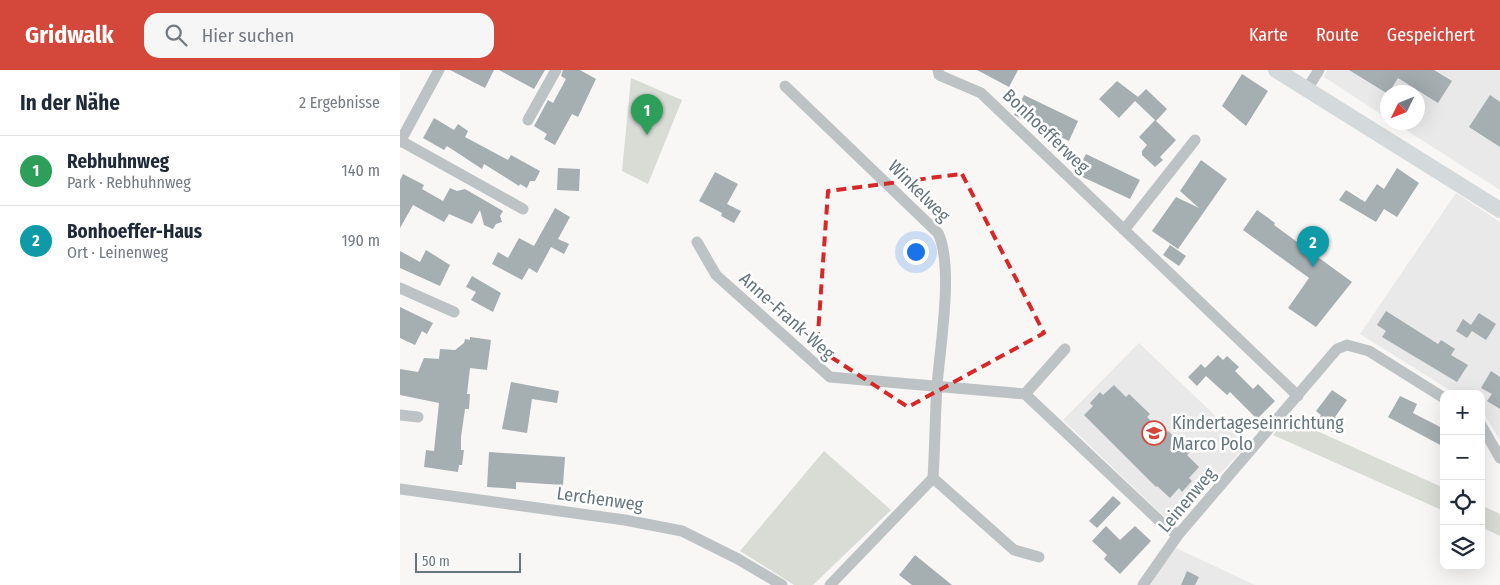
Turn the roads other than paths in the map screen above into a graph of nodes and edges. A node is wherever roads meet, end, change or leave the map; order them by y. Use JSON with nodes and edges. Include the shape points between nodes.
{"nodes":[{"id":1,"x":439,"y":70,"type":"edge"},
{"id":2,"x":556,"y":70,"type":"edge"},
{"id":3,"x":938,"y":70,"type":"edge"},
{"id":4,"x":1319,"y":70,"type":"edge"},
{"id":5,"x":1287,"y":73,"type":"edge"},
{"id":6,"x":785,"y":86,"type":"dead end"},
{"id":7,"x":1307,"y":90,"type":"junction"},
{"id":8,"x":528,"y":120,"type":"dead end"},
{"id":9,"x":1195,"y":140,"type":"dead end"},
{"id":10,"x":400,"y":141,"type":"edge"},
{"id":11,"x":522,"y":209,"type":"dead end"},
{"id":12,"x":1500,"y":210,"type":"edge"},
{"id":13,"x":1124,"y":230,"type":"junction"},
{"id":14,"x":697,"y":242,"type":"dead end"},
{"id":15,"x":400,"y":288,"type":"edge"},
{"id":16,"x":454,"y":312,"type":"dead end"},
{"id":17,"x":1065,"y":349,"type":"dead end"},
{"id":18,"x":937,"y":387,"type":"junction"},
{"id":19,"x":1025,"y":394,"type":"junction"},
{"id":20,"x":1440,"y":395,"type":"edge"},
{"id":21,"x":1298,"y":396,"type":"junction"},
{"id":22,"x":400,"y":415,"type":"edge"},
{"id":23,"x":418,"y":417,"type":"dead end"},
{"id":24,"x":1485,"y":432,"type":"edge"},
{"id":25,"x":1500,"y":458,"type":"edge"},
{"id":26,"x":933,"y":478,"type":"junction"},
{"id":27,"x":400,"y":489,"type":"edge"},
{"id":28,"x":1178,"y":535,"type":"junction"},
{"id":29,"x":1039,"y":557,"type":"dead end"},
{"id":30,"x":782,"y":585,"type":"edge"},
{"id":31,"x":830,"y":585,"type":"edge"},
{"id":32,"x":1143,"y":585,"type":"edge"}],
"edges":[{"from":1,"to":10,"type":"street"},
{"from":2,"to":8,"type":"street"},
{"from":3,"to":13,"type":"street","name":"Bonhoefferweg","via":[[938,76],[981,93]]},
{"from":4,"to":7,"type":"street"},
{"from":5,"to":7,"type":"main road"},
{"from":6,"to":18,"type":"street","name":"Winkelweg","via":[[938,233],[943,243],[946,270]]},
{"from":7,"to":12,"type":"main road"},
{"from":9,"to":13,"type":"street"},
{"from":10,"to":11,"type":"street"},
{"from":13,"to":21,"type":"street","name":"Bonhoefferweg"},
{"from":14,"to":18,"type":"street","name":"Anne-Frank-Weg","via":[[716,275],[830,377]]},
{"from":15,"to":16,"type":"street"},
{"from":17,"to":19,"type":"street"},
{"from":18,"to":19,"type":"street","name":"Anne-Frank-Weg"},
{"from":18,"to":26,"type":"street","name":"Winkelweg"},
{"from":19,"to":28,"type":"street"},
{"from":20,"to":21,"type":"street","name":"Leinenweg","via":[[1369,350],[1348,345],[1337,349]]},
{"from":21,"to":28,"type":"street","name":"Leinenweg"},
{"from":22,"to":23,"type":"street"},
{"from":24,"to":25,"type":"street"},
{"from":26,"to":29,"type":"street","via":[[1014,550]]},
{"from":26,"to":31,"type":"street"},
{"from":27,"to":30,"type":"street","name":"Lerchenweg","via":[[682,531]]},
{"from":28,"to":32,"type":"street","name":"Leinenweg"}]}
